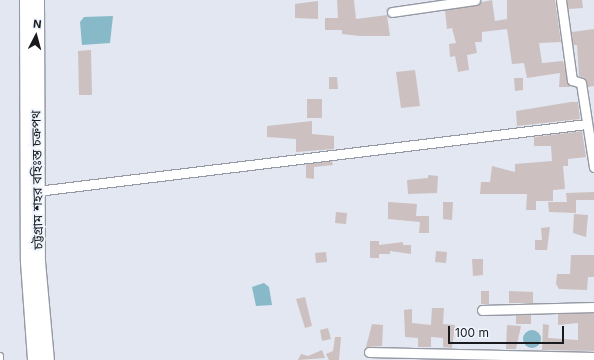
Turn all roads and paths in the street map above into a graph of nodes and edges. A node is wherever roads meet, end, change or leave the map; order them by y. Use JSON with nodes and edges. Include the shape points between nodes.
{"nodes":[{"id":1,"x":27,"y":0,"type":"edge"},
{"id":2,"x":37,"y":0,"type":"edge"},
{"id":3,"x":475,"y":0,"type":"edge"},
{"id":4,"x":561,"y":0,"type":"edge"},
{"id":5,"x":392,"y":12,"type":"dead end"},
{"id":6,"x":587,"y":124,"type":"junction"},
{"id":7,"x":594,"y":167,"type":"edge"},
{"id":8,"x":37,"y":191,"type":"junction"},
{"id":9,"x":594,"y":307,"type":"edge"},
{"id":10,"x":482,"y":310,"type":"dead end"},
{"id":11,"x":369,"y":352,"type":"dead end"},
{"id":12,"x":0,"y":356,"type":"edge"},
{"id":13,"x":594,"y":357,"type":"edge"},
{"id":14,"x":0,"y":360,"type":"edge"},
{"id":15,"x":35,"y":360,"type":"edge"},
{"id":16,"x":47,"y":360,"type":"edge"}],
"edges":[{"from":1,"to":15,"type":"main road","name":"চট্টগ্রাম শহর বহিঃস্ত চক্রপথ","via":[[27,254]]},
{"from":2,"to":8,"type":"main road","name":"চট্টগ্রাম শহর বহিঃস্ত চক্রপথ"},
{"from":3,"to":5,"type":"street"},
{"from":4,"to":6,"type":"street","via":[[572,80],[582,83]]},
{"from":6,"to":7,"type":"street"},
{"from":6,"to":8,"type":"street"},
{"from":8,"to":16,"type":"main road","name":"চট্টগ্রাম শহর বহিঃস্ত চক্রপথ"},
{"from":9,"to":10,"type":"street"},
{"from":11,"to":13,"type":"street"},
{"from":12,"to":14,"type":"street"}]}
